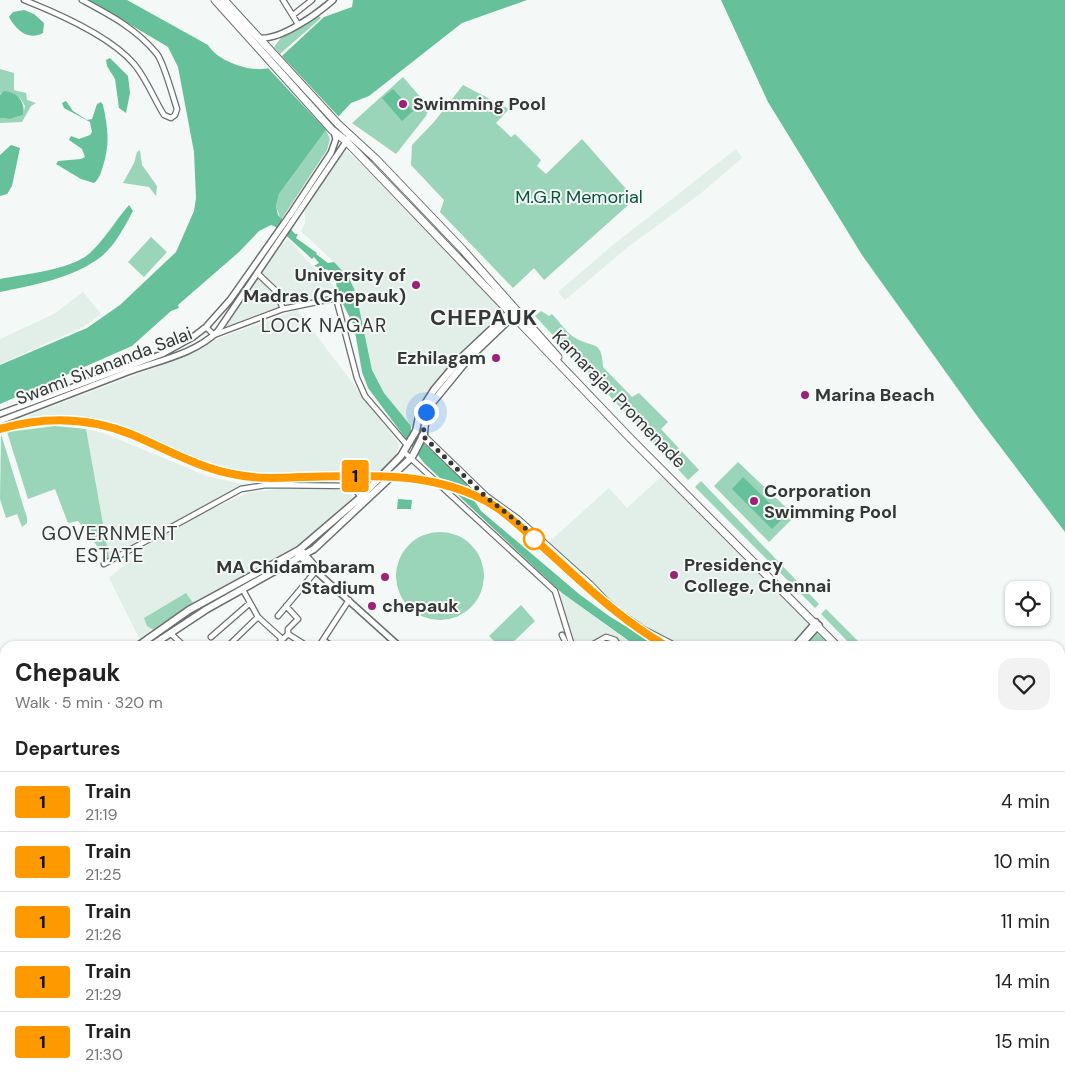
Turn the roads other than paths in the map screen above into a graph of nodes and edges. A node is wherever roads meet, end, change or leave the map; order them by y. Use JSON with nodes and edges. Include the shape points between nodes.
{"nodes":[{"id":1,"x":24,"y":0,"type":"edge"},
{"id":2,"x":82,"y":0,"type":"edge"},
{"id":3,"x":216,"y":0,"type":"edge"},
{"id":4,"x":224,"y":0,"type":"edge"},
{"id":5,"x":283,"y":0,"type":"edge"},
{"id":6,"x":312,"y":0,"type":"edge"},
{"id":7,"x":334,"y":0,"type":"edge"},
{"id":8,"x":293,"y":15,"type":"junction"},
{"id":9,"x":298,"y":24,"type":"junction"},
{"id":10,"x":277,"y":36,"type":"junction"},
{"id":11,"x":258,"y":38,"type":"junction"},
{"id":12,"x":270,"y":50,"type":"junction"},
{"id":13,"x":333,"y":131,"type":"junction"},
{"id":14,"x":349,"y":138,"type":"junction"},
{"id":15,"x":288,"y":223,"type":"junction"},
{"id":16,"x":280,"y":236,"type":"junction"},
{"id":17,"x":257,"y":273,"type":"junction"},
{"id":18,"x":283,"y":309,"type":"junction"},
{"id":19,"x":517,"y":309,"type":"junction"},
{"id":20,"x":512,"y":314,"type":"junction"},
{"id":21,"x":206,"y":327,"type":"junction"},
{"id":22,"x":214,"y":335,"type":"junction"},
{"id":23,"x":67,"y":389,"type":"junction"},
{"id":24,"x":68,"y":396,"type":"junction"},
{"id":25,"x":0,"y":414,"type":"edge"},
{"id":26,"x":0,"y":421,"type":"edge"},
{"id":27,"x":423,"y":437,"type":"junction"},
{"id":28,"x":405,"y":448,"type":"junction"},
{"id":29,"x":413,"y":454,"type":"junction"},
{"id":30,"x":363,"y":499,"type":"junction"},
{"id":31,"x":299,"y":550,"type":"junction"},
{"id":32,"x":303,"y":557,"type":"junction"},
{"id":33,"x":104,"y":564,"type":"dead end"},
{"id":34,"x":315,"y":572,"type":"junction"},
{"id":35,"x":326,"y":578,"type":"junction"},
{"id":36,"x":242,"y":590,"type":"junction"},
{"id":37,"x":349,"y":600,"type":"junction"},
{"id":38,"x":250,"y":603,"type":"junction"},
{"id":39,"x":286,"y":606,"type":"junction"},
{"id":40,"x":278,"y":616,"type":"dead end"},
{"id":41,"x":258,"y":617,"type":"junction"},
{"id":42,"x":817,"y":624,"type":"junction"},
{"id":43,"x":170,"y":633,"type":"junction"},
{"id":44,"x":288,"y":634,"type":"junction"},
{"id":45,"x":562,"y":635,"type":"dead end"},
{"id":46,"x":211,"y":637,"type":"dead end"},
{"id":47,"x":323,"y":640,"type":"edge"},
{"id":48,"x":145,"y":641,"type":"edge"},
{"id":49,"x":158,"y":641,"type":"edge"},
{"id":50,"x":179,"y":641,"type":"edge"},
{"id":51,"x":233,"y":641,"type":"edge"},
{"id":52,"x":282,"y":641,"type":"edge"},
{"id":53,"x":284,"y":641,"type":"edge"},
{"id":54,"x":299,"y":641,"type":"edge"},
{"id":55,"x":394,"y":641,"type":"edge"},
{"id":56,"x":565,"y":641,"type":"edge"},
{"id":57,"x":570,"y":641,"type":"edge"},
{"id":58,"x":599,"y":641,"type":"edge"},
{"id":59,"x":616,"y":641,"type":"edge"},
{"id":60,"x":664,"y":641,"type":"edge"},
{"id":61,"x":800,"y":641,"type":"edge"},
{"id":62,"x":804,"y":641,"type":"edge"},
{"id":63,"x":832,"y":641,"type":"edge"},
{"id":64,"x":836,"y":641,"type":"edge"}],
"edges":[{"from":1,"to":2,"type":"street","via":[[77,23],[118,51],[135,64],[164,115],[171,118],[175,115],[177,109],[158,54],[139,34],[107,12]]},
{"from":3,"to":13,"type":"main road","name":"Kamarajar Promenade"},
{"from":4,"to":11,"type":"main road","name":"Kamarajar Promenade"},
{"from":5,"to":8,"type":"street"},
{"from":6,"to":8,"type":"street"},
{"from":7,"to":9,"type":"street"},
{"from":8,"to":9,"type":"street"},
{"from":9,"to":10,"type":"street"},
{"from":10,"to":11,"type":"street"},
{"from":10,"to":12,"type":"street"},
{"from":11,"to":12,"type":"main road","name":"Kamarajar Promenade"},
{"from":12,"to":14,"type":"main road","name":"Kamarajar Promenade"},
{"from":13,"to":14,"type":"main road","name":"Kamarajar Promenade"},
{"from":13,"to":15,"type":"street","name":"Swami Sivananda Salai","via":[[336,139],[331,153]]},
{"from":14,"to":15,"type":"street","name":"Swami Sivananda Salai"},
{"from":14,"to":19,"type":"main road","name":"Kamarajar Promenade","via":[[376,159]]},
{"from":14,"to":20,"type":"main road","name":"Kamarajar Promenade"},
{"from":15,"to":16,"type":"street","name":"Swami Sivananda Salai"},
{"from":16,"to":17,"type":"street","name":"Swami Sivananda Salai"},
{"from":16,"to":21,"type":"street","name":"Swami Sivananda Salai"},
{"from":17,"to":18,"type":"street","via":[[276,291]]},
{"from":17,"to":22,"type":"street","name":"Swami Sivananda Salai"},
{"from":18,"to":22,"type":"street"},
{"from":18,"to":28,"type":"street","via":[[336,298],[357,378],[365,396]]},
{"from":19,"to":20,"type":"main road"},
{"from":19,"to":42,"type":"main road","name":"Kamarajar Promenade","via":[[605,409]]},
{"from":20,"to":27,"type":"main road","via":[[432,403],[426,412]]},
{"from":20,"to":28,"type":"main road","via":[[461,358],[434,390],[420,412],[416,431]]},
{"from":20,"to":42,"type":"main road","name":"Kamarajar Promenade","via":[[679,489]]},
{"from":21,"to":22,"type":"street"},
{"from":21,"to":23,"type":"street","name":"Swami Sivananda Salai","via":[[162,354]]},
{"from":22,"to":24,"type":"street","name":"Swami Sivananda Salai","via":[[165,360]]},
{"from":23,"to":24,"type":"street"},
{"from":23,"to":25,"type":"street","name":"Swami Sivananda Salai"},
{"from":24,"to":26,"type":"street","name":"Swami Sivananda Salai"},
{"from":27,"to":29,"type":"main road"},
{"from":27,"to":60,"type":"main road","via":[[613,609]]},
{"from":28,"to":29,"type":"street"},
{"from":28,"to":30,"type":"main road","via":[[392,468]]},
{"from":29,"to":30,"type":"main road"},
{"from":29,"to":57,"type":"street","via":[[554,591]]},
{"from":30,"to":31,"type":"main road"},
{"from":30,"to":32,"type":"main road"},
{"from":30,"to":33,"type":"street","via":[[352,486],[266,485],[241,490]]},
{"from":31,"to":32,"type":"street"},
{"from":31,"to":48,"type":"main road","via":[[189,610]]},
{"from":32,"to":34,"type":"street"},
{"from":32,"to":35,"type":"street"},
{"from":32,"to":36,"type":"main road"},
{"from":34,"to":35,"type":"street"},
{"from":34,"to":39,"type":"street"},
{"from":35,"to":37,"type":"street"},
{"from":36,"to":38,"type":"street"},
{"from":36,"to":43,"type":"main road"},
{"from":37,"to":47,"type":"street"},
{"from":37,"to":55,"type":"street"},
{"from":38,"to":41,"type":"street"},
{"from":38,"to":46,"type":"street"},
{"from":39,"to":40,"type":"street"},
{"from":39,"to":44,"type":"street","via":[[298,618],[287,630]]},
{"from":41,"to":51,"type":"street"},
{"from":41,"to":52,"type":"street"},
{"from":42,"to":61,"type":"street"},
{"from":42,"to":62,"type":"street"},
{"from":42,"to":63,"type":"main road","name":"Kamarajar Promenade"},
{"from":42,"to":64,"type":"main road","name":"Kamarajar Promenade"},
{"from":43,"to":49,"type":"main road"},
{"from":43,"to":50,"type":"street"},
{"from":44,"to":53,"type":"street"},
{"from":44,"to":54,"type":"street"},
{"from":45,"to":56,"type":"street"},
{"from":58,"to":59,"type":"street","via":[[606,637]]}]}
